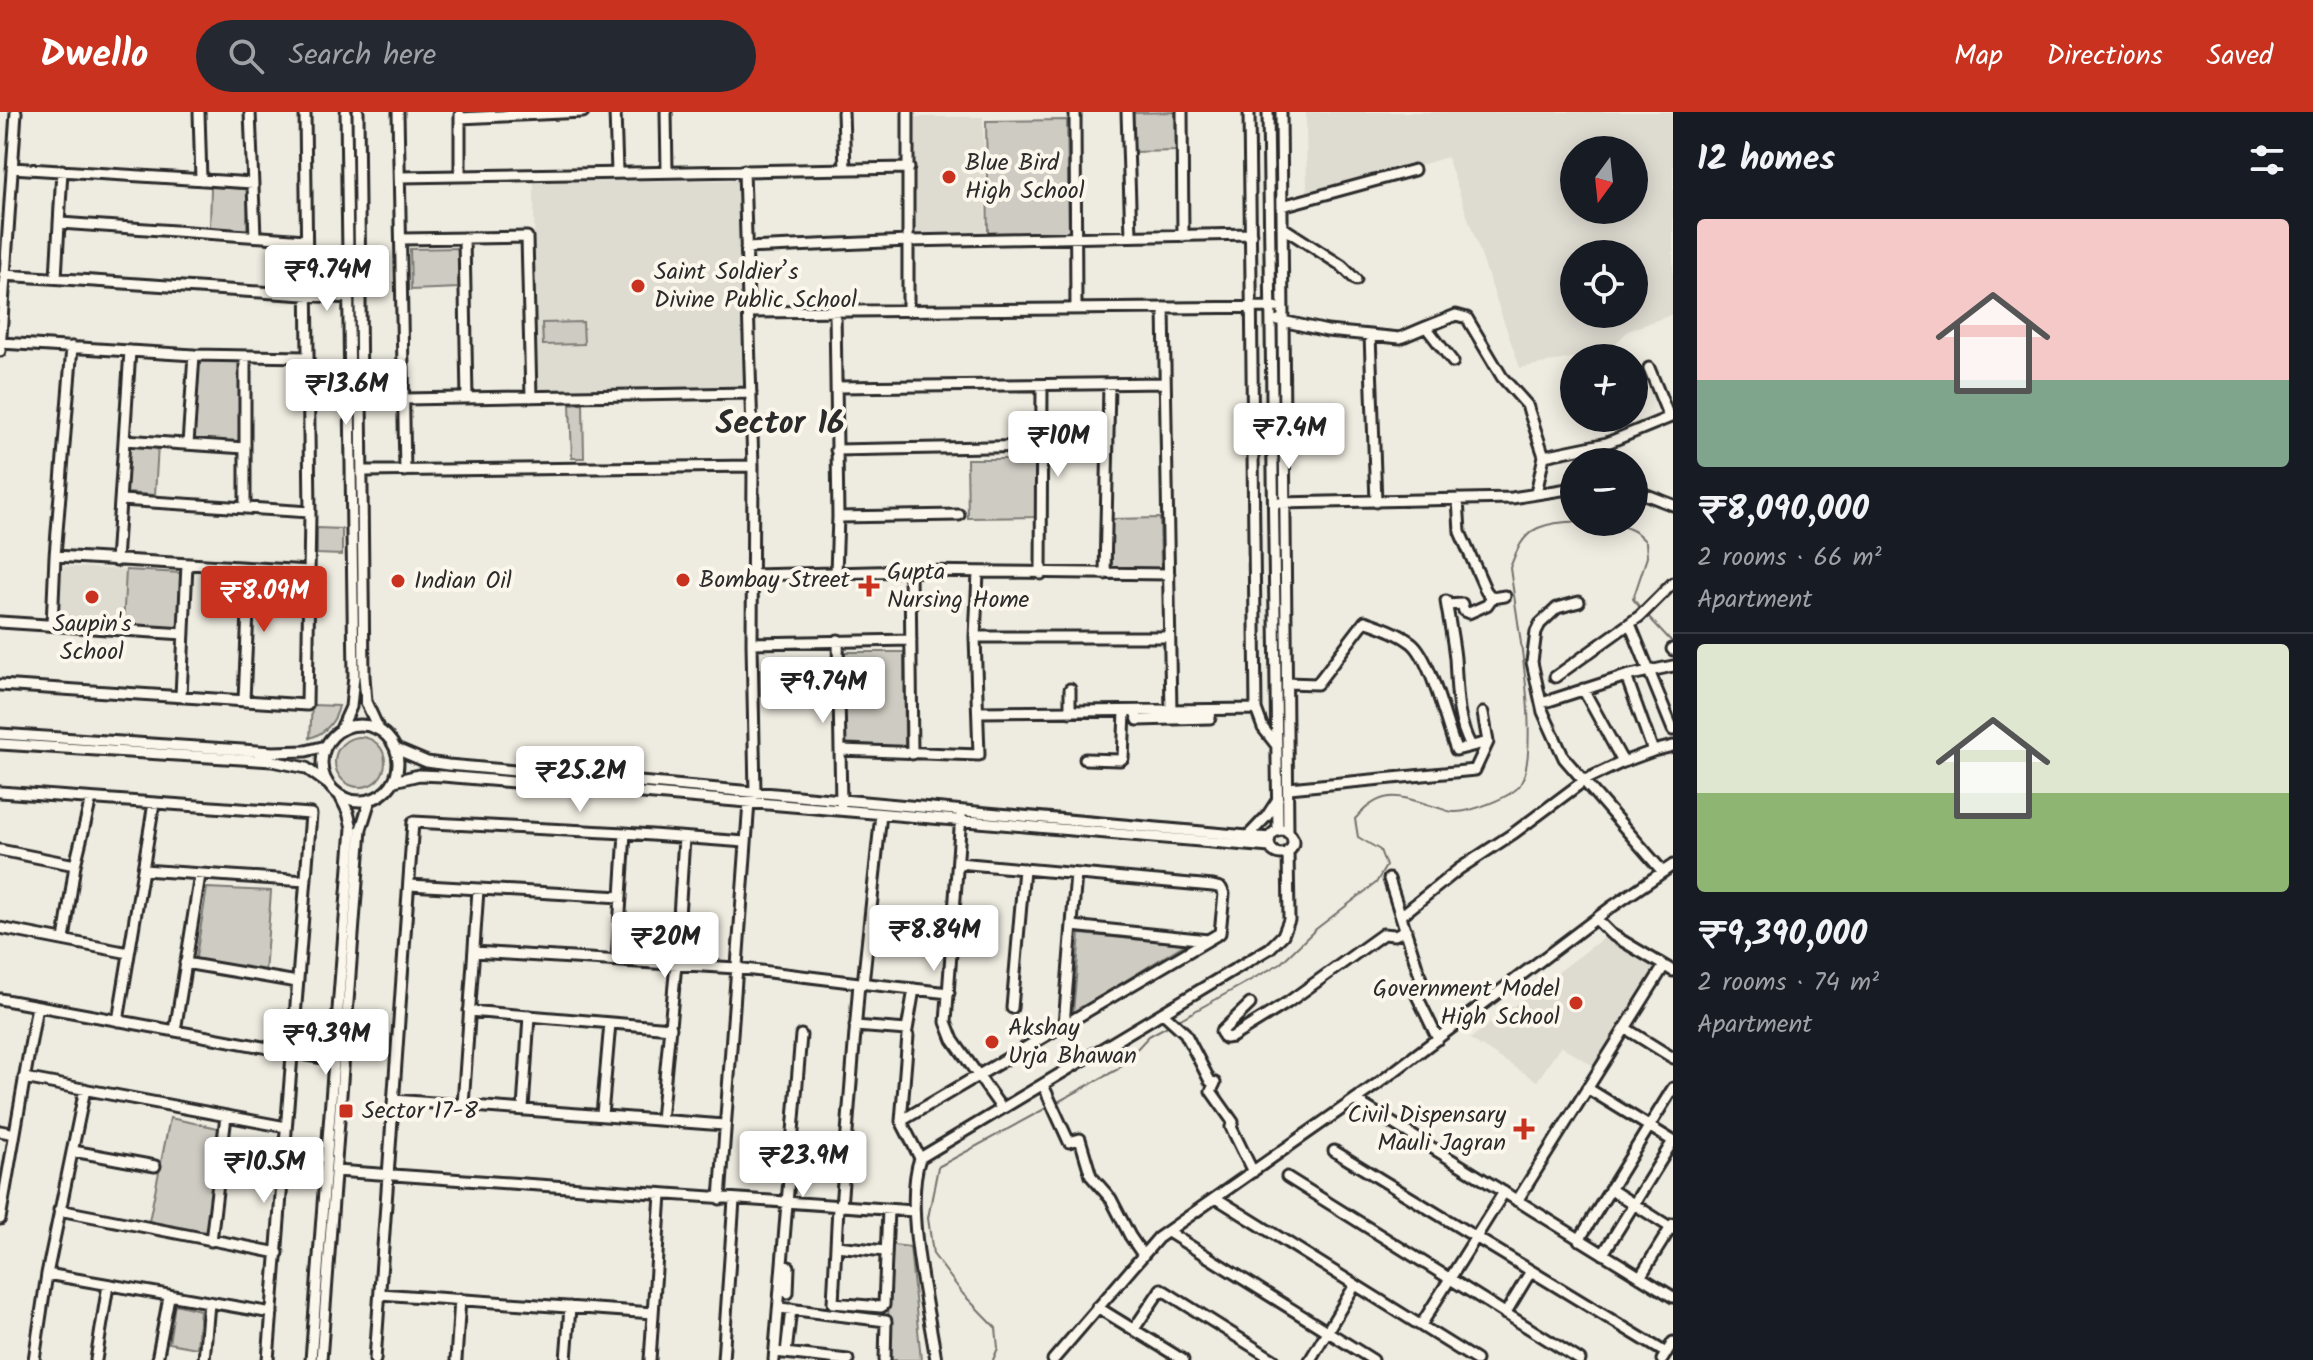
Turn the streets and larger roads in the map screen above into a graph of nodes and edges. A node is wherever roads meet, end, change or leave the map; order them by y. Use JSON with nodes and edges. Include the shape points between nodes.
{"nodes":[{"id":1,"x":16,"y":112,"type":"edge"},
{"id":2,"x":199,"y":112,"type":"edge"},
{"id":3,"x":250,"y":112,"type":"edge"},
{"id":4,"x":305,"y":112,"type":"edge"},
{"id":5,"x":346,"y":112,"type":"edge"},
{"id":6,"x":358,"y":112,"type":"edge"},
{"id":7,"x":398,"y":112,"type":"edge"},
{"id":8,"x":583,"y":112,"type":"edge"},
{"id":9,"x":615,"y":112,"type":"edge"},
{"id":10,"x":666,"y":112,"type":"edge"},
{"id":11,"x":843,"y":112,"type":"edge"},
{"id":12,"x":908,"y":112,"type":"edge"},
{"id":13,"x":1075,"y":112,"type":"edge"},
{"id":14,"x":1127,"y":112,"type":"edge"},
{"id":15,"x":1182,"y":112,"type":"edge"},
{"id":16,"x":1249,"y":112,"type":"edge"},
{"id":17,"x":1268,"y":112,"type":"edge"},
{"id":18,"x":1281,"y":112,"type":"edge"},
{"id":19,"x":560,"y":113,"type":"edge"},
{"id":20,"x":460,"y":115,"type":"edge"},
{"id":21,"x":14,"y":151,"type":"junction"},
{"id":22,"x":0,"y":152,"type":"edge"},
{"id":23,"x":12,"y":168,"type":"junction"},
{"id":24,"x":909,"y":168,"type":"junction"},
{"id":25,"x":845,"y":169,"type":"junction"},
{"id":26,"x":62,"y":170,"type":"junction"},
{"id":27,"x":744,"y":170,"type":"junction"},
{"id":28,"x":1414,"y":170,"type":"dead end"},
{"id":29,"x":667,"y":171,"type":"junction"},
{"id":30,"x":617,"y":172,"type":"junction"},
{"id":31,"x":460,"y":175,"type":"junction"},
{"id":32,"x":400,"y":177,"type":"junction"},
{"id":33,"x":201,"y":180,"type":"junction"},
{"id":34,"x":253,"y":183,"type":"junction"},
{"id":35,"x":1282,"y":206,"type":"junction"},
{"id":36,"x":60,"y":223,"type":"junction"},
{"id":37,"x":1282,"y":227,"type":"junction"},
{"id":38,"x":1251,"y":234,"type":"junction"},
{"id":39,"x":255,"y":236,"type":"junction"},
{"id":40,"x":1131,"y":236,"type":"junction"},
{"id":41,"x":1183,"y":236,"type":"junction"},
{"id":42,"x":1075,"y":237,"type":"junction"},
{"id":43,"x":464,"y":238,"type":"junction"},
{"id":44,"x":401,"y":239,"type":"junction"},
{"id":45,"x":306,"y":240,"type":"junction"},
{"id":46,"x":908,"y":241,"type":"junction"},
{"id":47,"x":746,"y":248,"type":"junction"},
{"id":48,"x":4,"y":275,"type":"junction"},
{"id":49,"x":56,"y":278,"type":"junction"},
{"id":50,"x":1356,"y":280,"type":"dead end"},
{"id":51,"x":307,"y":295,"type":"junction"},
{"id":52,"x":349,"y":298,"type":"junction"},
{"id":53,"x":1282,"y":306,"type":"junction"},
{"id":54,"x":1253,"y":307,"type":"junction"},
{"id":55,"x":1270,"y":307,"type":"junction"},
{"id":56,"x":1164,"y":308,"type":"junction"},
{"id":57,"x":1076,"y":309,"type":"junction"},
{"id":58,"x":835,"y":311,"type":"junction"},
{"id":59,"x":908,"y":311,"type":"junction"},
{"id":60,"x":747,"y":312,"type":"junction"},
{"id":61,"x":1270,"y":319,"type":"junction"},
{"id":62,"x":1283,"y":321,"type":"junction"},
{"id":63,"x":1426,"y":327,"type":"junction"},
{"id":64,"x":1370,"y":335,"type":"junction"},
{"id":65,"x":1,"y":343,"type":"edge"},
{"id":66,"x":72,"y":347,"type":"junction"},
{"id":67,"x":0,"y":351,"type":"edge"},
{"id":68,"x":130,"y":351,"type":"junction"},
{"id":69,"x":194,"y":355,"type":"junction"},
{"id":70,"x":245,"y":357,"type":"junction"},
{"id":71,"x":307,"y":357,"type":"junction"},
{"id":72,"x":1453,"y":362,"type":"dead end"},
{"id":73,"x":1649,"y":368,"type":"dead end"},
{"id":74,"x":1165,"y":383,"type":"junction"},
{"id":75,"x":1042,"y":385,"type":"junction"},
{"id":76,"x":1109,"y":385,"type":"junction"},
{"id":77,"x":836,"y":387,"type":"junction"},
{"id":78,"x":751,"y":393,"type":"junction"},
{"id":79,"x":531,"y":397,"type":"junction"},
{"id":80,"x":467,"y":398,"type":"junction"},
{"id":81,"x":404,"y":399,"type":"junction"},
{"id":82,"x":1671,"y":416,"type":"edge"},
{"id":83,"x":124,"y":440,"type":"junction"},
{"id":84,"x":188,"y":444,"type":"junction"},
{"id":85,"x":1042,"y":446,"type":"junction"},
{"id":86,"x":245,"y":448,"type":"junction"},
{"id":87,"x":836,"y":450,"type":"junction"},
{"id":88,"x":1544,"y":456,"type":"junction"},
{"id":89,"x":753,"y":466,"type":"junction"},
{"id":90,"x":363,"y":471,"type":"junction"},
{"id":91,"x":405,"y":471,"type":"junction"},
{"id":92,"x":1560,"y":490,"type":"edge"},
{"id":93,"x":1536,"y":493,"type":"junction"},
{"id":94,"x":1648,"y":495,"type":"edge"},
{"id":95,"x":1458,"y":499,"type":"junction"},
{"id":96,"x":121,"y":500,"type":"junction"},
{"id":97,"x":1376,"y":502,"type":"junction"},
{"id":98,"x":1278,"y":503,"type":"junction"},
{"id":99,"x":1673,"y":505,"type":"edge"},
{"id":100,"x":245,"y":508,"type":"junction"},
{"id":101,"x":310,"y":512,"type":"junction"},
{"id":102,"x":959,"y":515,"type":"dead end"},
{"id":103,"x":838,"y":517,"type":"junction"},
{"id":104,"x":55,"y":556,"type":"junction"},
{"id":105,"x":116,"y":561,"type":"junction"},
{"id":106,"x":187,"y":564,"type":"junction"},
{"id":107,"x":250,"y":568,"type":"junction"},
{"id":108,"x":309,"y":571,"type":"junction"},
{"id":109,"x":910,"y":571,"type":"junction"},
{"id":110,"x":836,"y":573,"type":"junction"},
{"id":111,"x":978,"y":573,"type":"junction"},
{"id":112,"x":1041,"y":574,"type":"junction"},
{"id":113,"x":1105,"y":574,"type":"junction"},
{"id":114,"x":1169,"y":574,"type":"junction"},
{"id":115,"x":753,"y":575,"type":"junction"},
{"id":116,"x":1673,"y":583,"type":"edge"},
{"id":117,"x":1505,"y":596,"type":"dead end"},
{"id":118,"x":1492,"y":598,"type":"junction"},
{"id":119,"x":1579,"y":602,"type":"dead end"},
{"id":120,"x":0,"y":622,"type":"edge"},
{"id":121,"x":1630,"y":624,"type":"junction"},
{"id":122,"x":52,"y":625,"type":"junction"},
{"id":123,"x":184,"y":634,"type":"junction"},
{"id":124,"x":975,"y":637,"type":"junction"},
{"id":125,"x":1168,"y":637,"type":"junction"},
{"id":126,"x":838,"y":640,"type":"junction"},
{"id":127,"x":911,"y":640,"type":"junction"},
{"id":128,"x":752,"y":643,"type":"junction"},
{"id":129,"x":1673,"y":666,"type":"edge"},
{"id":130,"x":1651,"y":672,"type":"junction"},
{"id":131,"x":1626,"y":676,"type":"junction"},
{"id":132,"x":1555,"y":677,"type":"dead end"},
{"id":133,"x":1287,"y":683,"type":"junction"},
{"id":134,"x":0,"y":685,"type":"edge"},
{"id":135,"x":1070,"y":689,"type":"dead end"},
{"id":136,"x":1583,"y":689,"type":"junction"},
{"id":137,"x":181,"y":696,"type":"junction"},
{"id":138,"x":244,"y":700,"type":"junction"},
{"id":139,"x":1542,"y":703,"type":"junction"},
{"id":140,"x":1256,"y":709,"type":"junction"},
{"id":141,"x":1211,"y":710,"type":"junction"},
{"id":142,"x":979,"y":712,"type":"junction"},
{"id":143,"x":1070,"y":712,"type":"junction"},
{"id":144,"x":1130,"y":712,"type":"junction"},
{"id":145,"x":1171,"y":712,"type":"junction"},
{"id":146,"x":1483,"y":713,"type":"dead end"},
{"id":147,"x":379,"y":730,"type":"junction"},
{"id":148,"x":1673,"y":730,"type":"edge"},
{"id":149,"x":340,"y":731,"type":"junction"},
{"id":150,"x":0,"y":734,"type":"edge"},
{"id":151,"x":1488,"y":742,"type":"junction"},
{"id":152,"x":0,"y":744,"type":"edge"},
{"id":153,"x":326,"y":746,"type":"junction"},
{"id":154,"x":1277,"y":746,"type":"junction"},
{"id":155,"x":1471,"y":746,"type":"junction"},
{"id":156,"x":1673,"y":746,"type":"edge"},
{"id":157,"x":396,"y":749,"type":"junction"},
{"id":158,"x":840,"y":750,"type":"junction"},
{"id":159,"x":1653,"y":751,"type":"junction"},
{"id":160,"x":912,"y":754,"type":"junction"},
{"id":161,"x":1085,"y":759,"type":"dead end"},
{"id":162,"x":1623,"y":762,"type":"junction"},
{"id":163,"x":1585,"y":780,"type":"junction"},
{"id":164,"x":394,"y":781,"type":"junction"},
{"id":165,"x":328,"y":784,"type":"junction"},
{"id":166,"x":1289,"y":788,"type":"junction"},
{"id":167,"x":0,"y":792,"type":"edge"},
{"id":168,"x":755,"y":793,"type":"junction"},
{"id":169,"x":340,"y":796,"type":"junction"},
{"id":170,"x":91,"y":799,"type":"junction"},
{"id":171,"x":1278,"y":799,"type":"junction"},
{"id":172,"x":370,"y":800,"type":"junction"},
{"id":173,"x":749,"y":802,"type":"junction"},
{"id":174,"x":154,"y":803,"type":"junction"},
{"id":175,"x":841,"y":805,"type":"junction"},
{"id":176,"x":881,"y":814,"type":"junction"},
{"id":177,"x":961,"y":816,"type":"junction"},
{"id":178,"x":1283,"y":832,"type":"junction"},
{"id":179,"x":625,"y":833,"type":"junction"},
{"id":180,"x":1248,"y":836,"type":"junction"},
{"id":181,"x":684,"y":838,"type":"junction"},
{"id":182,"x":745,"y":842,"type":"junction"},
{"id":183,"x":1270,"y":842,"type":"junction"},
{"id":184,"x":0,"y":850,"type":"edge"},
{"id":185,"x":1288,"y":851,"type":"junction"},
{"id":186,"x":958,"y":863,"type":"junction"},
{"id":187,"x":75,"y":865,"type":"junction"},
{"id":188,"x":1673,"y":865,"type":"edge"},
{"id":189,"x":1024,"y":869,"type":"junction"},
{"id":190,"x":143,"y":870,"type":"junction"},
{"id":191,"x":1663,"y":872,"type":"junction"},
{"id":192,"x":1076,"y":874,"type":"junction"},
{"id":193,"x":200,"y":875,"type":"junction"},
{"id":194,"x":1389,"y":879,"type":"dead end"},
{"id":195,"x":306,"y":881,"type":"junction"},
{"id":196,"x":409,"y":885,"type":"junction"},
{"id":197,"x":478,"y":890,"type":"junction"},
{"id":198,"x":621,"y":897,"type":"junction"},
{"id":199,"x":1402,"y":915,"type":"junction"},
{"id":200,"x":1596,"y":919,"type":"junction"},
{"id":201,"x":1072,"y":926,"type":"junction"},
{"id":202,"x":0,"y":928,"type":"edge"},
{"id":203,"x":1406,"y":930,"type":"junction"},
{"id":204,"x":64,"y":940,"type":"junction"},
{"id":205,"x":1208,"y":940,"type":"junction"},
{"id":206,"x":474,"y":952,"type":"junction"},
{"id":207,"x":129,"y":953,"type":"junction"},
{"id":208,"x":617,"y":960,"type":"junction"},
{"id":209,"x":185,"y":963,"type":"junction"},
{"id":210,"x":676,"y":964,"type":"junction"},
{"id":211,"x":736,"y":968,"type":"junction"},
{"id":212,"x":1668,"y":968,"type":"edge"},
{"id":213,"x":297,"y":982,"type":"junction"},
{"id":214,"x":861,"y":984,"type":"junction"},
{"id":215,"x":914,"y":989,"type":"junction"},
{"id":216,"x":949,"y":993,"type":"junction"},
{"id":217,"x":0,"y":999,"type":"edge"},
{"id":218,"x":1250,"y":1004,"type":"dead end"},
{"id":219,"x":37,"y":1006,"type":"junction"},
{"id":220,"x":1012,"y":1008,"type":"dead end"},
{"id":221,"x":469,"y":1011,"type":"junction"},
{"id":222,"x":1163,"y":1013,"type":"junction"},
{"id":223,"x":529,"y":1016,"type":"junction"},
{"id":224,"x":118,"y":1021,"type":"junction"},
{"id":225,"x":610,"y":1023,"type":"junction"},
{"id":226,"x":1064,"y":1025,"type":"junction"},
{"id":227,"x":855,"y":1026,"type":"junction"},
{"id":228,"x":671,"y":1028,"type":"junction"},
{"id":229,"x":1625,"y":1028,"type":"junction"},
{"id":230,"x":175,"y":1031,"type":"junction"},
{"id":231,"x":801,"y":1035,"type":"dead end"},
{"id":232,"x":908,"y":1036,"type":"dead end"},
{"id":233,"x":1438,"y":1039,"type":"junction"},
{"id":234,"x":292,"y":1053,"type":"junction"},
{"id":235,"x":1673,"y":1058,"type":"edge"},
{"id":236,"x":334,"y":1060,"type":"junction"},
{"id":237,"x":979,"y":1076,"type":"junction"},
{"id":238,"x":24,"y":1078,"type":"junction"},
{"id":239,"x":1043,"y":1085,"type":"junction"},
{"id":240,"x":1587,"y":1088,"type":"junction"},
{"id":241,"x":1673,"y":1088,"type":"edge"},
{"id":242,"x":85,"y":1089,"type":"junction"},
{"id":243,"x":394,"y":1100,"type":"junction"},
{"id":244,"x":1355,"y":1100,"type":"junction"},
{"id":245,"x":463,"y":1105,"type":"junction"},
{"id":246,"x":523,"y":1109,"type":"junction"},
{"id":247,"x":1002,"y":1109,"type":"junction"},
{"id":248,"x":602,"y":1115,"type":"junction"},
{"id":249,"x":226,"y":1116,"type":"junction"},
{"id":250,"x":661,"y":1120,"type":"junction"},
{"id":251,"x":901,"y":1121,"type":"junction"},
{"id":252,"x":724,"y":1125,"type":"junction"},
{"id":253,"x":286,"y":1127,"type":"junction"},
{"id":254,"x":1649,"y":1127,"type":"junction"},
{"id":255,"x":0,"y":1131,"type":"edge"},
{"id":256,"x":14,"y":1134,"type":"junction"},
{"id":257,"x":1673,"y":1141,"type":"edge"},
{"id":258,"x":73,"y":1151,"type":"junction"},
{"id":259,"x":1334,"y":1151,"type":"dead end"},
{"id":260,"x":920,"y":1158,"type":"junction"},
{"id":261,"x":155,"y":1166,"type":"dead end"},
{"id":262,"x":336,"y":1171,"type":"junction"},
{"id":263,"x":1253,"y":1172,"type":"junction"},
{"id":264,"x":389,"y":1174,"type":"junction"},
{"id":265,"x":1287,"y":1177,"type":"dead end"},
{"id":266,"x":1610,"y":1189,"type":"junction"},
{"id":267,"x":1504,"y":1192,"type":"junction"},
{"id":268,"x":661,"y":1194,"type":"junction"},
{"id":269,"x":1216,"y":1198,"type":"junction"},
{"id":270,"x":720,"y":1199,"type":"junction"},
{"id":271,"x":2,"y":1200,"type":"edge"},
{"id":272,"x":734,"y":1200,"type":"junction"},
{"id":273,"x":1517,"y":1201,"type":"junction"},
{"id":274,"x":786,"y":1203,"type":"junction"},
{"id":275,"x":1634,"y":1204,"type":"junction"},
{"id":276,"x":839,"y":1207,"type":"junction"},
{"id":277,"x":59,"y":1210,"type":"junction"},
{"id":278,"x":888,"y":1210,"type":"junction"},
{"id":279,"x":914,"y":1211,"type":"junction"},
{"id":280,"x":0,"y":1219,"type":"edge"},
{"id":281,"x":1672,"y":1227,"type":"edge"},
{"id":282,"x":1168,"y":1232,"type":"junction"},
{"id":283,"x":1476,"y":1237,"type":"junction"},
{"id":284,"x":1579,"y":1240,"type":"junction"},
{"id":285,"x":211,"y":1241,"type":"junction"},
{"id":286,"x":836,"y":1246,"type":"junction"},
{"id":287,"x":885,"y":1251,"type":"junction"},
{"id":288,"x":278,"y":1253,"type":"junction"},
{"id":289,"x":1603,"y":1254,"type":"junction"},
{"id":290,"x":1143,"y":1255,"type":"junction"},
{"id":291,"x":782,"y":1265,"type":"junction"},
{"id":292,"x":1531,"y":1271,"type":"junction"},
{"id":293,"x":47,"y":1274,"type":"junction"},
{"id":294,"x":1640,"y":1277,"type":"junction"},
{"id":295,"x":1450,"y":1279,"type":"junction"},
{"id":296,"x":108,"y":1285,"type":"junction"},
{"id":297,"x":1355,"y":1285,"type":"junction"},
{"id":298,"x":788,"y":1293,"type":"dead end"},
{"id":299,"x":380,"y":1294,"type":"junction"},
{"id":300,"x":169,"y":1297,"type":"junction"},
{"id":301,"x":1673,"y":1297,"type":"edge"},
{"id":302,"x":460,"y":1299,"type":"junction"},
{"id":303,"x":209,"y":1303,"type":"junction"},
{"id":304,"x":570,"y":1307,"type":"junction"},
{"id":305,"x":1097,"y":1307,"type":"junction"},
{"id":306,"x":785,"y":1308,"type":"junction"},
{"id":307,"x":272,"y":1313,"type":"junction"},
{"id":308,"x":653,"y":1313,"type":"junction"},
{"id":309,"x":1505,"y":1314,"type":"junction"},
{"id":310,"x":1421,"y":1325,"type":"junction"},
{"id":311,"x":1134,"y":1329,"type":"junction"},
{"id":312,"x":1327,"y":1332,"type":"junction"},
{"id":313,"x":1673,"y":1342,"type":"edge"},
{"id":314,"x":779,"y":1355,"type":"edge"},
{"id":315,"x":1664,"y":1356,"type":"edge"},
{"id":316,"x":34,"y":1360,"type":"edge"},
{"id":317,"x":96,"y":1360,"type":"edge"},
{"id":318,"x":157,"y":1360,"type":"edge"},
{"id":319,"x":204,"y":1360,"type":"edge"},
{"id":320,"x":268,"y":1360,"type":"edge"},
{"id":321,"x":311,"y":1360,"type":"edge"},
{"id":322,"x":321,"y":1360,"type":"edge"},
{"id":323,"x":375,"y":1360,"type":"edge"},
{"id":324,"x":456,"y":1360,"type":"edge"},
{"id":325,"x":566,"y":1360,"type":"edge"},
{"id":326,"x":650,"y":1360,"type":"edge"},
{"id":327,"x":723,"y":1360,"type":"edge"},
{"id":328,"x":848,"y":1360,"type":"edge"},
{"id":329,"x":885,"y":1360,"type":"edge"},
{"id":330,"x":936,"y":1360,"type":"edge"},
{"id":331,"x":1053,"y":1360,"type":"edge"},
{"id":332,"x":1183,"y":1360,"type":"edge"},
{"id":333,"x":1274,"y":1360,"type":"edge"},
{"id":334,"x":1310,"y":1360,"type":"edge"},
{"id":335,"x":1373,"y":1360,"type":"edge"},
{"id":336,"x":1476,"y":1360,"type":"edge"},
{"id":337,"x":1580,"y":1360,"type":"edge"}],
"edges":[{"from":1,"to":21,"type":"street"},
{"from":2,"to":33,"type":"street"},
{"from":3,"to":34,"type":"street"},
{"from":4,"to":45,"type":"street"},
{"from":5,"to":52,"type":"street"},
{"from":6,"to":90,"type":"street"},
{"from":7,"to":32,"type":"street"},
{"from":8,"to":19,"type":"street"},
{"from":9,"to":30,"type":"street"},
{"from":10,"to":29,"type":"street"},
{"from":11,"to":25,"type":"street"},
{"from":12,"to":24,"type":"street"},
{"from":13,"to":42,"type":"street"},
{"from":14,"to":40,"type":"street"},
{"from":15,"to":41,"type":"street"},
{"from":16,"to":38,"type":"street"},
{"from":17,"to":55,"type":"street"},
{"from":18,"to":35,"type":"street"},
{"from":19,"to":20,"type":"street"},
{"from":20,"to":31,"type":"street"},
{"from":21,"to":22,"type":"street"},
{"from":21,"to":23,"type":"street"},
{"from":23,"to":26,"type":"street"},
{"from":23,"to":48,"type":"street"},
{"from":24,"to":25,"type":"street"},
{"from":24,"to":46,"type":"street"},
{"from":25,"to":27,"type":"street"},
{"from":26,"to":33,"type":"street"},
{"from":26,"to":36,"type":"street"},
{"from":27,"to":29,"type":"street"},
{"from":27,"to":47,"type":"street"},
{"from":28,"to":35,"type":"street"},
{"from":29,"to":30,"type":"street"},
{"from":30,"to":31,"type":"street"},
{"from":31,"to":32,"type":"street"},
{"from":32,"to":44,"type":"street"},
{"from":33,"to":34,"type":"street"},
{"from":34,"to":39,"type":"street"},
{"from":35,"to":37,"type":"street"},
{"from":36,"to":39,"type":"street"},
{"from":36,"to":49,"type":"street"},
{"from":37,"to":50,"type":"street"},
{"from":37,"to":53,"type":"street"},
{"from":38,"to":41,"type":"street"},
{"from":38,"to":54,"type":"street"},
{"from":39,"to":45,"type":"street"},
{"from":40,"to":41,"type":"street"},
{"from":40,"to":42,"type":"street"},
{"from":42,"to":46,"type":"street"},
{"from":42,"to":57,"type":"street"},
{"from":43,"to":44,"type":"street"},
{"from":43,"to":79,"type":"street","via":[[527,237]]},
{"from":43,"to":80,"type":"street"},
{"from":44,"to":81,"type":"street"},
{"from":45,"to":51,"type":"street"},
{"from":46,"to":47,"type":"street"},
{"from":46,"to":59,"type":"street"},
{"from":47,"to":60,"type":"street"},
{"from":48,"to":49,"type":"street"},
{"from":48,"to":65,"type":"street"},
{"from":49,"to":51,"type":"street"},
{"from":51,"to":52,"type":"street"},
{"from":51,"to":71,"type":"street"},
{"from":52,"to":149,"type":"street","via":[[354,676],[351,707]]},
{"from":53,"to":55,"type":"street"},
{"from":53,"to":62,"type":"street"},
{"from":54,"to":55,"type":"street"},
{"from":54,"to":56,"type":"street"},
{"from":54,"to":140,"type":"street"},
{"from":55,"to":61,"type":"street"},
{"from":56,"to":57,"type":"street"},
{"from":56,"to":74,"type":"street"},
{"from":57,"to":59,"type":"street"},
{"from":58,"to":59,"type":"street"},
{"from":58,"to":60,"type":"street"},
{"from":58,"to":77,"type":"street"},
{"from":60,"to":78,"type":"street"},
{"from":61,"to":62,"type":"street"},
{"from":61,"to":98,"type":"street"},
{"from":62,"to":64,"type":"street"},
{"from":62,"to":98,"type":"street"},
{"from":63,"to":64,"type":"street","via":[[1400,338]]},
{"from":63,"to":72,"type":"street"},
{"from":63,"to":88,"type":"street","via":[[1456,315],[1471,323],[1502,377],[1527,405]]},
{"from":64,"to":97,"type":"street"},
{"from":65,"to":66,"type":"street"},
{"from":65,"to":67,"type":"street"},
{"from":66,"to":68,"type":"street"},
{"from":66,"to":104,"type":"street"},
{"from":68,"to":69,"type":"street"},
{"from":68,"to":83,"type":"street"},
{"from":69,"to":70,"type":"street"},
{"from":69,"to":84,"type":"street"},
{"from":70,"to":71,"type":"street"},
{"from":70,"to":86,"type":"street"},
{"from":71,"to":101,"type":"street"},
{"from":73,"to":82,"type":"street"},
{"from":74,"to":76,"type":"street"},
{"from":74,"to":114,"type":"street"},
{"from":75,"to":76,"type":"street"},
{"from":75,"to":77,"type":"street"},
{"from":75,"to":85,"type":"street"},
{"from":76,"to":113,"type":"street"},
{"from":77,"to":87,"type":"street"},
{"from":78,"to":79,"type":"street"},
{"from":78,"to":89,"type":"street"},
{"from":79,"to":80,"type":"street"},
{"from":80,"to":81,"type":"street"},
{"from":81,"to":91,"type":"street"},
{"from":82,"to":88,"type":"street","via":[[1607,443]]},
{"from":83,"to":84,"type":"street"},
{"from":83,"to":96,"type":"street"},
{"from":84,"to":86,"type":"street"},
{"from":85,"to":87,"type":"street"},
{"from":85,"to":112,"type":"street"},
{"from":86,"to":100,"type":"street"},
{"from":87,"to":103,"type":"street"},
{"from":88,"to":93,"type":"street"},
{"from":89,"to":91,"type":"street"},
{"from":89,"to":115,"type":"street"},
{"from":90,"to":91,"type":"street"},
{"from":90,"to":147,"type":"street","via":[[364,676],[366,702]]},
{"from":92,"to":93,"type":"street"},
{"from":93,"to":95,"type":"street"},
{"from":94,"to":99,"type":"street"},
{"from":95,"to":97,"type":"street"},
{"from":95,"to":118,"type":"street","via":[[1460,532]]},
{"from":96,"to":100,"type":"street"},
{"from":96,"to":105,"type":"street"},
{"from":97,"to":98,"type":"street"},
{"from":98,"to":133,"type":"street"},
{"from":98,"to":154,"type":"street"},
{"from":100,"to":101,"type":"street"},
{"from":101,"to":108,"type":"street"},
{"from":102,"to":103,"type":"street"},
{"from":103,"to":110,"type":"street"},
{"from":104,"to":105,"type":"street"},
{"from":104,"to":122,"type":"street"},
{"from":105,"to":106,"type":"street"},
{"from":106,"to":107,"type":"street"},
{"from":106,"to":123,"type":"street"},
{"from":107,"to":108,"type":"street"},
{"from":107,"to":138,"type":"street"},
{"from":108,"to":138,"type":"street","via":[[307,705]]},
{"from":109,"to":110,"type":"street"},
{"from":109,"to":111,"type":"street"},
{"from":109,"to":127,"type":"street"},
{"from":110,"to":115,"type":"street"},
{"from":111,"to":112,"type":"street"},
{"from":111,"to":124,"type":"street"},
{"from":112,"to":113,"type":"street"},
{"from":113,"to":114,"type":"street"},
{"from":114,"to":125,"type":"street"},
{"from":115,"to":128,"type":"street"},
{"from":116,"to":121,"type":"street"},
{"from":117,"to":118,"type":"street"},
{"from":118,"to":155,"type":"street","via":[[1469,613],[1462,604],[1446,603],[1456,695]]},
{"from":119,"to":139,"type":"street","via":[[1557,608],[1536,632],[1532,662]]},
{"from":120,"to":122,"type":"street"},
{"from":121,"to":130,"type":"street"},
{"from":121,"to":132,"type":"street"},
{"from":122,"to":123,"type":"street"},
{"from":123,"to":137,"type":"street"},
{"from":124,"to":125,"type":"street"},
{"from":124,"to":142,"type":"street"},
{"from":125,"to":145,"type":"street"},
{"from":126,"to":127,"type":"street"},
{"from":126,"to":128,"type":"street"},
{"from":126,"to":158,"type":"street"},
{"from":127,"to":160,"type":"street"},
{"from":128,"to":168,"type":"street"},
{"from":129,"to":130,"type":"street"},
{"from":130,"to":131,"type":"street"},
{"from":130,"to":148,"type":"street"},
{"from":131,"to":136,"type":"street"},
{"from":131,"to":159,"type":"street"},
{"from":133,"to":155,"type":"street","via":[[1317,684],[1365,621],[1414,644],[1456,750]]},
{"from":133,"to":166,"type":"street"},
{"from":134,"to":137,"type":"street"},
{"from":135,"to":143,"type":"street"},
{"from":136,"to":139,"type":"street"},
{"from":136,"to":162,"type":"street"},
{"from":137,"to":138,"type":"street"},
{"from":139,"to":163,"type":"street","via":[[1564,758]]},
{"from":140,"to":141,"type":"street"},
{"from":140,"to":154,"type":"street"},
{"from":141,"to":144,"type":"street","via":[[1211,718],[1195,719],[1138,720]]},
{"from":141,"to":145,"type":"street"},
{"from":142,"to":143,"type":"street"},
{"from":142,"to":160,"type":"street","via":[[979,755]]},
{"from":143,"to":144,"type":"street"},
{"from":144,"to":145,"type":"street"},
{"from":144,"to":161,"type":"street","via":[[1123,758]]},
{"from":146,"to":151,"type":"street"},
{"from":147,"to":149,"type":"street","via":[[364,726]]},
{"from":147,"to":157,"type":"street"},
{"from":149,"to":153,"type":"street"},
{"from":150,"to":153,"type":"street","via":[[273,752]]},
{"from":151,"to":155,"type":"street"},
{"from":151,"to":166,"type":"street","via":[[1475,770]]},
{"from":152,"to":165,"type":"street","via":[[272,761],[306,768]]},
{"from":153,"to":165,"type":"street","via":[[322,768]]},
{"from":154,"to":171,"type":"street"},
{"from":156,"to":159,"type":"street"},
{"from":157,"to":164,"type":"street"},
{"from":157,"to":168,"type":"street","via":[[448,765]]},
{"from":158,"to":160,"type":"street"},
{"from":158,"to":175,"type":"street"},
{"from":159,"to":162,"type":"street"},
{"from":162,"to":163,"type":"street"},
{"from":163,"to":191,"type":"street"},
{"from":163,"to":199,"type":"street"},
{"from":164,"to":172,"type":"street"},
{"from":164,"to":173,"type":"street","via":[[443,776]]},
{"from":165,"to":169,"type":"street"},
{"from":166,"to":178,"type":"street"},
{"from":167,"to":170,"type":"street"},
{"from":168,"to":173,"type":"street"},
{"from":168,"to":175,"type":"street"},
{"from":169,"to":172,"type":"street"},
{"from":169,"to":236,"type":"street","via":[[352,828]]},
{"from":170,"to":174,"type":"street"},
{"from":170,"to":187,"type":"street"},
{"from":171,"to":178,"type":"street"},
{"from":171,"to":180,"type":"street"},
{"from":172,"to":262,"type":"street","via":[[361,829]]},
{"from":173,"to":175,"type":"street"},
{"from":173,"to":182,"type":"street"},
{"from":174,"to":190,"type":"street"},
{"from":174,"to":195,"type":"street","via":[[311,814]]},
{"from":175,"to":176,"type":"street"},
{"from":175,"to":177,"type":"street"},
{"from":176,"to":177,"type":"street"},
{"from":176,"to":214,"type":"street"},
{"from":177,"to":180,"type":"street"},
{"from":177,"to":183,"type":"street"},
{"from":177,"to":186,"type":"street"},
{"from":178,"to":183,"type":"street"},
{"from":178,"to":185,"type":"street","via":[[1292,840]]},
{"from":179,"to":181,"type":"street"},
{"from":179,"to":196,"type":"street","via":[[413,822]]},
{"from":179,"to":198,"type":"street"},
{"from":180,"to":183,"type":"street"},
{"from":181,"to":182,"type":"street"},
{"from":181,"to":210,"type":"street"},
{"from":182,"to":211,"type":"street"},
{"from":183,"to":185,"type":"street","via":[[1278,853]]},
{"from":184,"to":187,"type":"street"},
{"from":185,"to":222,"type":"street","via":[[1289,920],[1283,935]]},
{"from":186,"to":189,"type":"street"},
{"from":186,"to":216,"type":"street"},
{"from":187,"to":204,"type":"street"},
{"from":188,"to":191,"type":"street"},
{"from":189,"to":192,"type":"street"},
{"from":189,"to":220,"type":"street"},
{"from":190,"to":193,"type":"street"},
{"from":190,"to":207,"type":"street"},
{"from":191,"to":200,"type":"street"},
{"from":192,"to":201,"type":"street"},
{"from":192,"to":205,"type":"street","via":[[1221,888],[1220,933]]},
{"from":193,"to":195,"type":"street"},
{"from":193,"to":209,"type":"street"},
{"from":194,"to":199,"type":"street"},
{"from":195,"to":213,"type":"street"},
{"from":196,"to":197,"type":"street"},
{"from":196,"to":243,"type":"street"},
{"from":197,"to":198,"type":"street"},
{"from":197,"to":206,"type":"street"},
{"from":198,"to":208,"type":"street"},
{"from":199,"to":203,"type":"street"},
{"from":200,"to":212,"type":"street"},
{"from":200,"to":233,"type":"street"},
{"from":201,"to":205,"type":"street"},
{"from":201,"to":226,"type":"street"},
{"from":202,"to":204,"type":"street"},
{"from":203,"to":218,"type":"street","via":[[1383,934],[1287,1003],[1225,1038],[1221,1032]]},
{"from":203,"to":233,"type":"street","via":[[1421,979],[1417,996]]},
{"from":204,"to":207,"type":"street"},
{"from":205,"to":226,"type":"street"},
{"from":206,"to":208,"type":"street"},
{"from":206,"to":221,"type":"street"},
{"from":207,"to":224,"type":"street"},
{"from":208,"to":210,"type":"street"},
{"from":209,"to":213,"type":"street"},
{"from":209,"to":230,"type":"street"},
{"from":210,"to":211,"type":"street"},
{"from":210,"to":228,"type":"street"},
{"from":211,"to":214,"type":"street"},
{"from":211,"to":252,"type":"street"},
{"from":212,"to":229,"type":"street"},
{"from":213,"to":234,"type":"street"},
{"from":214,"to":215,"type":"street"},
{"from":214,"to":227,"type":"street"},
{"from":215,"to":216,"type":"street"},
{"from":215,"to":227,"type":"street","via":[[907,1030]]},
{"from":216,"to":237,"type":"street","via":[[946,1022]]},
{"from":217,"to":219,"type":"street"},
{"from":219,"to":224,"type":"street"},
{"from":219,"to":238,"type":"street"},
{"from":221,"to":223,"type":"street"},
{"from":221,"to":245,"type":"street"},
{"from":222,"to":239,"type":"street"},
{"from":222,"to":263,"type":"street","via":[[1185,1033],[1215,1083],[1211,1091],[1233,1122]]},
{"from":223,"to":225,"type":"street"},
{"from":223,"to":246,"type":"street"},
{"from":224,"to":230,"type":"street"},
{"from":225,"to":228,"type":"street"},
{"from":225,"to":248,"type":"street"},
{"from":226,"to":237,"type":"street"},
{"from":227,"to":276,"type":"street"},
{"from":228,"to":250,"type":"street"},
{"from":229,"to":235,"type":"street"},
{"from":229,"to":240,"type":"street"},
{"from":230,"to":234,"type":"street"},
{"from":231,"to":274,"type":"street"},
{"from":232,"to":251,"type":"street"},
{"from":233,"to":244,"type":"street"},
{"from":234,"to":236,"type":"street"},
{"from":234,"to":253,"type":"street"},
{"from":236,"to":321,"type":"street"},
{"from":237,"to":247,"type":"street"},
{"from":237,"to":251,"type":"street"},
{"from":238,"to":242,"type":"street"},
{"from":238,"to":256,"type":"street"},
{"from":239,"to":247,"type":"street"},
{"from":239,"to":290,"type":"street","via":[[1069,1142],[1080,1139],[1091,1176],[1111,1199]]},
{"from":240,"to":254,"type":"street"},
{"from":240,"to":273,"type":"street"},
{"from":241,"to":254,"type":"street"},
{"from":242,"to":249,"type":"street"},
{"from":242,"to":258,"type":"street"},
{"from":243,"to":245,"type":"street"},
{"from":243,"to":264,"type":"street"},
{"from":244,"to":263,"type":"street"},
{"from":244,"to":267,"type":"street"},
{"from":245,"to":246,"type":"street"},
{"from":246,"to":248,"type":"street"},
{"from":247,"to":260,"type":"street"},
{"from":248,"to":250,"type":"street"},
{"from":249,"to":253,"type":"street"},
{"from":249,"to":285,"type":"street"},
{"from":250,"to":252,"type":"street"},
{"from":251,"to":260,"type":"street"},
{"from":252,"to":270,"type":"street"},
{"from":253,"to":288,"type":"street"},
{"from":254,"to":257,"type":"street"},
{"from":254,"to":266,"type":"street"},
{"from":255,"to":256,"type":"street"},
{"from":256,"to":271,"type":"street"},
{"from":257,"to":275,"type":"street"},
{"from":258,"to":261,"type":"street"},
{"from":258,"to":277,"type":"street"},
{"from":259,"to":283,"type":"street"},
{"from":260,"to":279,"type":"street","via":[[914,1175]]},
{"from":262,"to":264,"type":"street"},
{"from":262,"to":322,"type":"street"},
{"from":263,"to":269,"type":"street"},
{"from":264,"to":268,"type":"street"},
{"from":264,"to":299,"type":"street"},
{"from":265,"to":295,"type":"street"},
{"from":266,"to":275,"type":"street"},
{"from":266,"to":284,"type":"street"},
{"from":267,"to":273,"type":"street"},
{"from":267,"to":283,"type":"street"},
{"from":268,"to":270,"type":"street"},
{"from":268,"to":308,"type":"street"},
{"from":269,"to":282,"type":"street"},
{"from":269,"to":297,"type":"street"},
{"from":270,"to":272,"type":"street"},
{"from":271,"to":280,"type":"street"},
{"from":272,"to":274,"type":"street"},
{"from":272,"to":327,"type":"street"},
{"from":273,"to":284,"type":"street"},
{"from":274,"to":276,"type":"street"},
{"from":274,"to":291,"type":"street"},
{"from":275,"to":281,"type":"street"},
{"from":275,"to":289,"type":"street"},
{"from":276,"to":278,"type":"street"},
{"from":276,"to":286,"type":"street"},
{"from":277,"to":285,"type":"street"},
{"from":277,"to":293,"type":"street"},
{"from":278,"to":279,"type":"street"},
{"from":278,"to":287,"type":"street"},
{"from":279,"to":330,"type":"street"},
{"from":281,"to":294,"type":"street"},
{"from":282,"to":290,"type":"street"},
{"from":282,"to":312,"type":"street"},
{"from":283,"to":292,"type":"street"},
{"from":283,"to":295,"type":"street"},
{"from":284,"to":289,"type":"street"},
{"from":285,"to":288,"type":"street"},
{"from":286,"to":287,"type":"street"},
{"from":286,"to":287,"type":"street","via":[[835,1304],[883,1307]]},
{"from":288,"to":307,"type":"street"},
{"from":289,"to":294,"type":"street"},
{"from":290,"to":305,"type":"street"},
{"from":291,"to":298,"type":"street","via":[[789,1267]]},
{"from":291,"to":306,"type":"street"},
{"from":292,"to":309,"type":"street"},
{"from":292,"to":315,"type":"street"},
{"from":293,"to":296,"type":"street"},
{"from":293,"to":316,"type":"street"},
{"from":294,"to":301,"type":"street"},
{"from":295,"to":309,"type":"street"},
{"from":295,"to":310,"type":"street"},
{"from":296,"to":300,"type":"street"},
{"from":296,"to":317,"type":"street"},
{"from":297,"to":310,"type":"street"},
{"from":297,"to":312,"type":"street"},
{"from":299,"to":302,"type":"street"},
{"from":299,"to":323,"type":"street"},
{"from":300,"to":303,"type":"street"},
{"from":300,"to":318,"type":"street"},
{"from":302,"to":304,"type":"street"},
{"from":302,"to":324,"type":"street"},
{"from":303,"to":307,"type":"street"},
{"from":303,"to":319,"type":"street"},
{"from":304,"to":308,"type":"street"},
{"from":304,"to":325,"type":"street"},
{"from":305,"to":311,"type":"street"},
{"from":305,"to":331,"type":"street"},
{"from":306,"to":314,"type":"street"},
{"from":306,"to":329,"type":"street","via":[[886,1321]]},
{"from":307,"to":320,"type":"street"},
{"from":308,"to":326,"type":"street"},
{"from":309,"to":337,"type":"street"},
{"from":310,"to":336,"type":"street"},
{"from":311,"to":332,"type":"street"},
{"from":311,"to":333,"type":"street","via":[[1161,1289]]},
{"from":312,"to":334,"type":"street"},
{"from":312,"to":335,"type":"street"},
{"from":313,"to":315,"type":"street"},
{"from":314,"to":328,"type":"street"}]}
